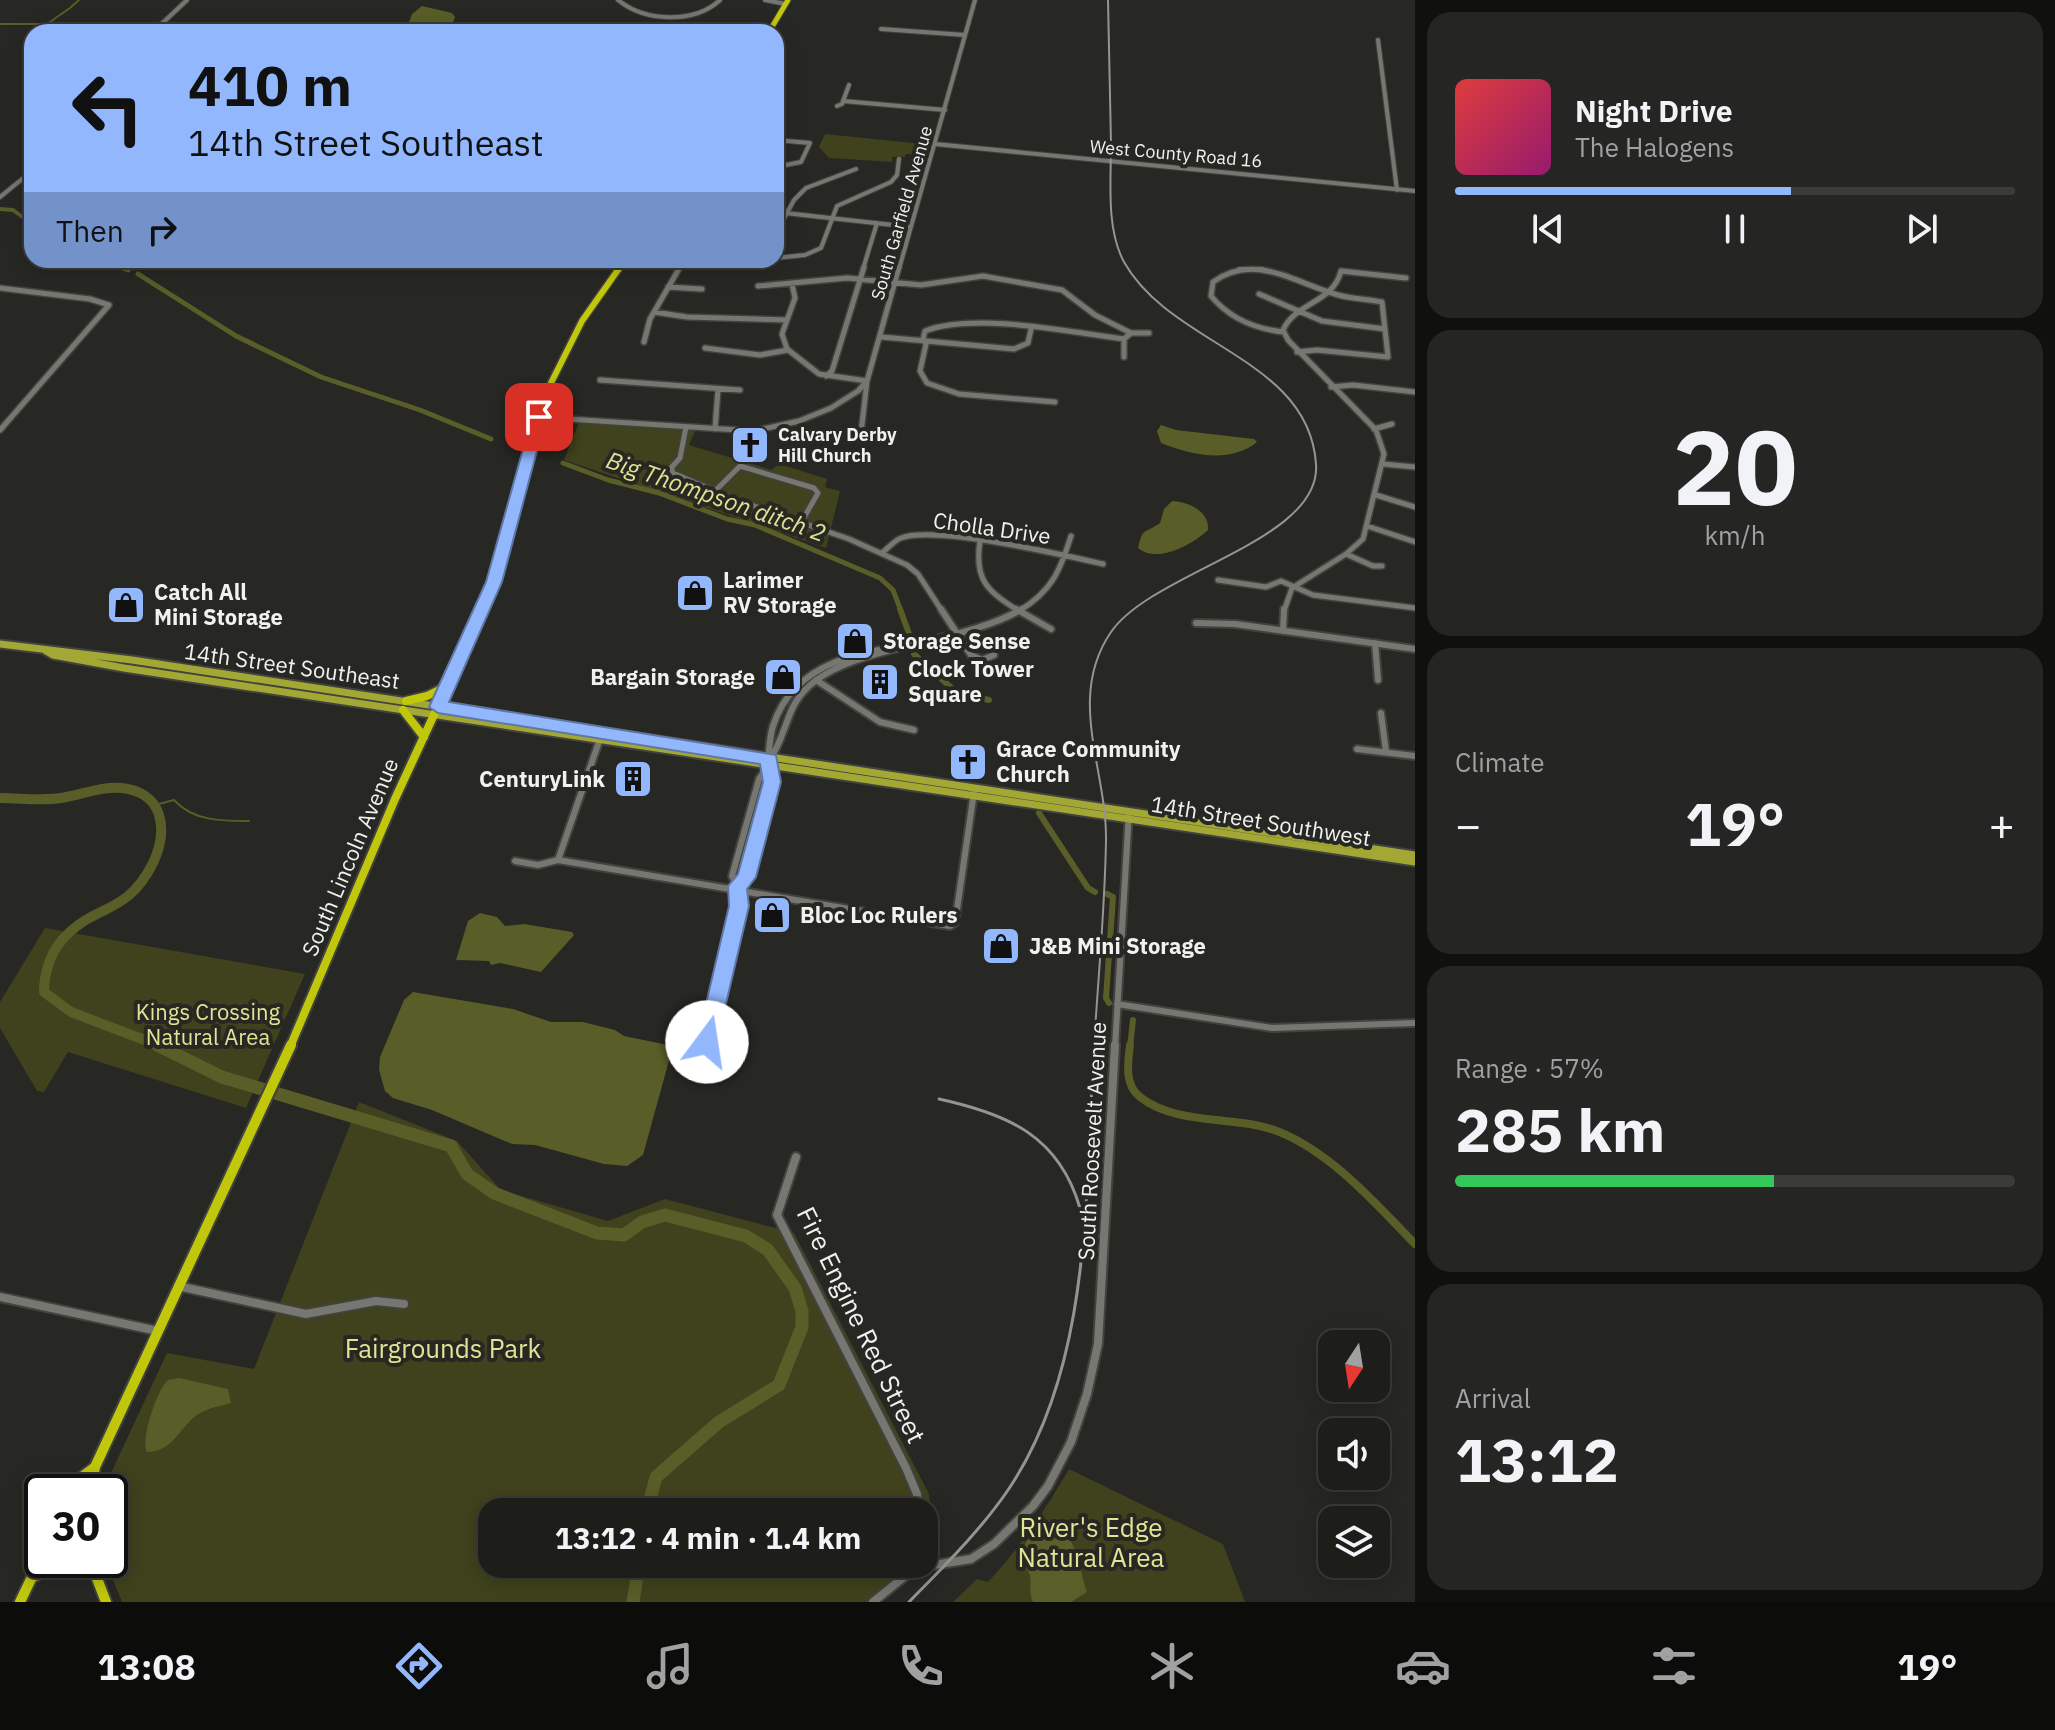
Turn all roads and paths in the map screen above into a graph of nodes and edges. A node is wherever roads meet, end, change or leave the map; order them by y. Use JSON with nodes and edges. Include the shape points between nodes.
{"nodes":[{"id":1,"x":187,"y":0,"type":"edge"},
{"id":2,"x":720,"y":0,"type":"edge"},
{"id":3,"x":765,"y":0,"type":"edge"},
{"id":4,"x":975,"y":0,"type":"edge"},
{"id":5,"x":619,"y":1,"type":"edge"},
{"id":6,"x":787,"y":2,"type":"edge"},
{"id":7,"x":162,"y":24,"type":"edge"},
{"id":8,"x":774,"y":24,"type":"edge"},
{"id":9,"x":881,"y":29,"type":"dead end"},
{"id":10,"x":965,"y":35,"type":"junction"},
{"id":11,"x":1378,"y":40,"type":"dead end"},
{"id":12,"x":849,"y":85,"type":"dead end"},
{"id":13,"x":843,"y":101,"type":"junction"},
{"id":14,"x":837,"y":106,"type":"dead end"},
{"id":15,"x":945,"y":110,"type":"junction"},
{"id":16,"x":784,"y":141,"type":"edge"},
{"id":17,"x":935,"y":144,"type":"junction"},
{"id":18,"x":899,"y":159,"type":"dead end"},
{"id":19,"x":784,"y":165,"type":"edge"},
{"id":20,"x":856,"y":169,"type":"dead end"},
{"id":21,"x":24,"y":178,"type":"edge"},
{"id":22,"x":1397,"y":190,"type":"junction"},
{"id":23,"x":1415,"y":191,"type":"edge"},
{"id":24,"x":0,"y":197,"type":"edge"},
{"id":25,"x":784,"y":213,"type":"edge"},
{"id":26,"x":788,"y":213,"type":"junction"},
{"id":27,"x":832,"y":218,"type":"junction"},
{"id":28,"x":877,"y":223,"type":"junction"},
{"id":29,"x":784,"y":226,"type":"edge"},
{"id":30,"x":911,"y":227,"type":"junction"},
{"id":31,"x":784,"y":257,"type":"edge"},
{"id":32,"x":620,"y":268,"type":"edge"},
{"id":33,"x":679,"y":268,"type":"edge"},
{"id":34,"x":1406,"y":278,"type":"dead end"},
{"id":35,"x":860,"y":279,"type":"junction"},
{"id":36,"x":897,"y":283,"type":"junction"},
{"id":37,"x":792,"y":284,"type":"junction"},
{"id":38,"x":758,"y":286,"type":"dead end"},
{"id":39,"x":668,"y":287,"type":"junction"},
{"id":40,"x":0,"y":288,"type":"edge"},
{"id":41,"x":702,"y":289,"type":"dead end"},
{"id":42,"x":1333,"y":293,"type":"junction"},
{"id":43,"x":1259,"y":294,"type":"dead end"},
{"id":44,"x":1295,"y":310,"type":"junction"},
{"id":45,"x":654,"y":312,"type":"junction"},
{"id":46,"x":787,"y":320,"type":"junction"},
{"id":47,"x":1031,"y":329,"type":"junction"},
{"id":48,"x":1385,"y":329,"type":"junction"},
{"id":49,"x":1284,"y":332,"type":"junction"},
{"id":50,"x":1131,"y":333,"type":"junction"},
{"id":51,"x":1149,"y":333,"type":"dead end"},
{"id":52,"x":882,"y":337,"type":"junction"},
{"id":53,"x":923,"y":339,"type":"junction"},
{"id":54,"x":1124,"y":339,"type":"junction"},
{"id":55,"x":644,"y":342,"type":"dead end"},
{"id":56,"x":705,"y":348,"type":"dead end"},
{"id":57,"x":788,"y":350,"type":"junction"},
{"id":58,"x":1297,"y":352,"type":"junction"},
{"id":59,"x":1124,"y":357,"type":"dead end"},
{"id":60,"x":826,"y":376,"type":"junction"},
{"id":61,"x":600,"y":380,"type":"dead end"},
{"id":62,"x":867,"y":381,"type":"junction"},
{"id":63,"x":1331,"y":387,"type":"junction"},
{"id":64,"x":718,"y":390,"type":"junction"},
{"id":65,"x":740,"y":390,"type":"dead end"},
{"id":66,"x":1415,"y":392,"type":"edge"},
{"id":67,"x":1055,"y":402,"type":"dead end"},
{"id":68,"x":521,"y":416,"type":"dead end"},
{"id":69,"x":539,"y":417,"type":"junction"},
{"id":70,"x":1392,"y":424,"type":"dead end"},
{"id":71,"x":686,"y":427,"type":"junction"},
{"id":72,"x":715,"y":429,"type":"junction"},
{"id":73,"x":1374,"y":429,"type":"junction"},
{"id":74,"x":0,"y":430,"type":"edge"},
{"id":75,"x":861,"y":433,"type":"dead end"},
{"id":76,"x":1383,"y":464,"type":"junction"},
{"id":77,"x":1415,"y":467,"type":"edge"},
{"id":78,"x":715,"y":491,"type":"junction"},
{"id":79,"x":1376,"y":495,"type":"junction"},
{"id":80,"x":1415,"y":507,"type":"edge"},
{"id":81,"x":802,"y":521,"type":"junction"},
{"id":82,"x":1367,"y":526,"type":"junction"},
{"id":83,"x":1071,"y":536,"type":"dead end"},
{"id":84,"x":980,"y":541,"type":"junction"},
{"id":85,"x":1415,"y":542,"type":"edge"},
{"id":86,"x":882,"y":553,"type":"junction"},
{"id":87,"x":1346,"y":554,"type":"junction"},
{"id":88,"x":1066,"y":556,"type":"junction"},
{"id":89,"x":1103,"y":564,"type":"dead end"},
{"id":90,"x":1382,"y":566,"type":"dead end"},
{"id":91,"x":1218,"y":580,"type":"dead end"},
{"id":92,"x":1292,"y":588,"type":"junction"},
{"id":93,"x":1415,"y":608,"type":"edge"},
{"id":94,"x":1021,"y":609,"type":"junction"},
{"id":95,"x":1196,"y":623,"type":"dead end"},
{"id":96,"x":1051,"y":629,"type":"dead end"},
{"id":97,"x":1283,"y":631,"type":"junction"},
{"id":98,"x":958,"y":637,"type":"junction"},
{"id":99,"x":1375,"y":643,"type":"junction"},
{"id":100,"x":0,"y":644,"type":"edge"},
{"id":101,"x":925,"y":644,"type":"junction"},
{"id":102,"x":1415,"y":649,"type":"edge"},
{"id":103,"x":46,"y":651,"type":"junction"},
{"id":104,"x":994,"y":655,"type":"dead end"},
{"id":105,"x":127,"y":659,"type":"junction"},
{"id":106,"x":82,"y":660,"type":"junction"},
{"id":107,"x":124,"y":668,"type":"junction"},
{"id":108,"x":196,"y":669,"type":"junction"},
{"id":109,"x":816,"y":680,"type":"junction"},
{"id":110,"x":1378,"y":680,"type":"dead end"},
{"id":111,"x":448,"y":685,"type":"junction"},
{"id":112,"x":405,"y":705,"type":"junction"},
{"id":113,"x":436,"y":710,"type":"junction"},
{"id":114,"x":1381,"y":713,"type":"dead end"},
{"id":115,"x":914,"y":730,"type":"dead end"},
{"id":116,"x":601,"y":736,"type":"junction"},
{"id":117,"x":424,"y":737,"type":"junction"},
{"id":118,"x":1357,"y":749,"type":"dead end"},
{"id":119,"x":1386,"y":752,"type":"junction"},
{"id":120,"x":1415,"y":756,"type":"edge"},
{"id":121,"x":769,"y":765,"type":"junction"},
{"id":122,"x":974,"y":793,"type":"junction"},
{"id":123,"x":1129,"y":816,"type":"junction"},
{"id":124,"x":1415,"y":855,"type":"edge"},
{"id":125,"x":558,"y":860,"type":"junction"},
{"id":126,"x":515,"y":861,"type":"dead end"},
{"id":127,"x":1415,"y":862,"type":"edge"},
{"id":128,"x":737,"y":889,"type":"junction"},
{"id":129,"x":1117,"y":1004,"type":"junction"},
{"id":130,"x":1415,"y":1023,"type":"edge"},
{"id":131,"x":707,"y":1042,"type":"dead end"},
{"id":132,"x":796,"y":1157,"type":"dead end"},
{"id":133,"x":178,"y":1286,"type":"junction"},
{"id":134,"x":0,"y":1297,"type":"edge"},
{"id":135,"x":404,"y":1304,"type":"dead end"},
{"id":136,"x":158,"y":1331,"type":"junction"},
{"id":137,"x":95,"y":1467,"type":"junction"},
{"id":138,"x":86,"y":1474,"type":"edge"},
{"id":139,"x":94,"y":1474,"type":"edge"},
{"id":140,"x":917,"y":1498,"type":"edge"},
{"id":141,"x":938,"y":1564,"type":"edge"},
{"id":142,"x":96,"y":1578,"type":"edge"},
{"id":143,"x":902,"y":1578,"type":"edge"},
{"id":144,"x":31,"y":1579,"type":"edge"},
{"id":145,"x":20,"y":1602,"type":"edge"},
{"id":146,"x":106,"y":1602,"type":"edge"},
{"id":147,"x":873,"y":1602,"type":"edge"}],
"edges":[{"from":1,"to":7,"type":"street"},
{"from":2,"to":5,"type":"street","via":[[712,10],[684,17],[641,12]]},
{"from":3,"to":6,"type":"street"},
{"from":4,"to":10,"type":"street","name":"South Garfield Avenue"},
{"from":6,"to":8,"type":"highway"},
{"from":9,"to":10,"type":"street"},
{"from":10,"to":15,"type":"street","name":"South Garfield Avenue"},
{"from":11,"to":22,"type":"street"},
{"from":12,"to":13,"type":"street"},
{"from":13,"to":14,"type":"street"},
{"from":13,"to":15,"type":"street"},
{"from":15,"to":17,"type":"street","name":"South Garfield Avenue"},
{"from":16,"to":19,"type":"street","via":[[810,143],[801,162]]},
{"from":17,"to":22,"type":"street","name":"West County Road 16"},
{"from":17,"to":30,"type":"street","name":"South Garfield Avenue"},
{"from":18,"to":27,"type":"street","via":[[891,182],[842,202]]},
{"from":20,"to":26,"type":"street","via":[[808,187]]},
{"from":21,"to":24,"type":"street"},
{"from":22,"to":23,"type":"street","name":"West County Road 16"},
{"from":25,"to":26,"type":"street"},
{"from":26,"to":27,"type":"street"},
{"from":26,"to":29,"type":"street"},
{"from":27,"to":28,"type":"street"},
{"from":27,"to":31,"type":"street","via":[[821,248]]},
{"from":28,"to":30,"type":"street"},
{"from":28,"to":35,"type":"street"},
{"from":30,"to":36,"type":"street","name":"South Garfield Avenue"},
{"from":32,"to":69,"type":"highway","name":"South Lincoln Avenue","via":[[569,344]]},
{"from":33,"to":39,"type":"street"},
{"from":34,"to":42,"type":"street","via":[[1341,271]]},
{"from":35,"to":36,"type":"street"},
{"from":35,"to":37,"type":"street"},
{"from":35,"to":60,"type":"street","via":[[832,371]]},
{"from":36,"to":50,"type":"street","via":[[983,276],[1057,289]]},
{"from":36,"to":52,"type":"street","name":"South Garfield Avenue"},
{"from":37,"to":38,"type":"street"},
{"from":37,"to":46,"type":"street","via":[[795,294]]},
{"from":39,"to":41,"type":"street"},
{"from":39,"to":45,"type":"street"},
{"from":40,"to":74,"type":"street","via":[[109,305]]},
{"from":42,"to":44,"type":"street"},
{"from":42,"to":48,"type":"street","via":[[1381,301]]},
{"from":42,"to":49,"type":"street","via":[[1279,272],[1255,269],[1225,273],[1213,282],[1211,296],[1225,311],[1254,327]]},
{"from":43,"to":44,"type":"street"},
{"from":44,"to":48,"type":"street","via":[[1322,321]]},
{"from":44,"to":49,"type":"street"},
{"from":45,"to":46,"type":"street"},
{"from":45,"to":55,"type":"street"},
{"from":46,"to":57,"type":"street","via":[[782,337]]},
{"from":47,"to":53,"type":"street","via":[[956,322],[928,328]]},
{"from":47,"to":53,"type":"street","via":[[1028,343],[1014,349]]},
{"from":47,"to":54,"type":"street"},
{"from":48,"to":58,"type":"street","via":[[1387,357]]},
{"from":49,"to":58,"type":"street"},
{"from":50,"to":51,"type":"street"},
{"from":50,"to":54,"type":"street"},
{"from":52,"to":53,"type":"street"},
{"from":52,"to":62,"type":"street","name":"South Garfield Avenue"},
{"from":53,"to":67,"type":"street","via":[[920,374],[938,390]]},
{"from":54,"to":59,"type":"street"},
{"from":56,"to":57,"type":"street","via":[[760,355]]},
{"from":57,"to":60,"type":"street"},
{"from":58,"to":63,"type":"street"},
{"from":60,"to":62,"type":"street"},
{"from":61,"to":64,"type":"street"},
{"from":62,"to":72,"type":"street","via":[[849,399],[784,425],[754,431]]},
{"from":62,"to":75,"type":"street","name":"South Garfield Avenue"},
{"from":63,"to":66,"type":"street"},
{"from":63,"to":73,"type":"street"},
{"from":64,"to":65,"type":"street"},
{"from":64,"to":72,"type":"street"},
{"from":68,"to":69,"type":"street"},
{"from":69,"to":71,"type":"street"},
{"from":69,"to":111,"type":"highway","name":"South Lincoln Avenue","via":[[494,582]]},
{"from":70,"to":73,"type":"street"},
{"from":71,"to":72,"type":"street"},
{"from":71,"to":78,"type":"street","via":[[672,471]]},
{"from":73,"to":76,"type":"street"},
{"from":76,"to":77,"type":"street"},
{"from":76,"to":79,"type":"street"},
{"from":78,"to":81,"type":"street"},
{"from":78,"to":81,"type":"street","via":[[740,466],[814,488],[818,493]]},
{"from":79,"to":80,"type":"street"},
{"from":79,"to":82,"type":"street"},
{"from":81,"to":86,"type":"street"},
{"from":82,"to":85,"type":"street"},
{"from":82,"to":87,"type":"street","via":[[1363,539]]},
{"from":83,"to":88,"type":"street"},
{"from":84,"to":86,"type":"street","name":"Cholla Drive","via":[[912,535]]},
{"from":84,"to":88,"type":"street","name":"Cholla Drive"},
{"from":84,"to":94,"type":"street","via":[[977,565],[982,579]]},
{"from":86,"to":98,"type":"street","via":[[918,574]]},
{"from":87,"to":90,"type":"street"},
{"from":87,"to":92,"type":"street"},
{"from":88,"to":89,"type":"street","name":"Cholla Drive"},
{"from":88,"to":94,"type":"street","via":[[1046,588]]},
{"from":91,"to":92,"type":"street","via":[[1263,587],[1281,581]]},
{"from":92,"to":93,"type":"street"},
{"from":92,"to":97,"type":"street","via":[[1284,605]]},
{"from":94,"to":96,"type":"street"},
{"from":94,"to":98,"type":"street"},
{"from":95,"to":97,"type":"street"},
{"from":97,"to":99,"type":"street"},
{"from":98,"to":101,"type":"street"},
{"from":98,"to":104,"type":"street","via":[[978,660]]},
{"from":99,"to":102,"type":"street"},
{"from":99,"to":110,"type":"street"},
{"from":100,"to":103,"type":"main road","name":"14th Street Southeast"},
{"from":101,"to":109,"type":"street","via":[[848,664]]},
{"from":101,"to":121,"type":"street","via":[[849,656],[806,676],[779,708],[767,749]]},
{"from":103,"to":105,"type":"main road","name":"14th Street Southeast"},
{"from":103,"to":106,"type":"main road","name":"14th Street Southeast"},
{"from":105,"to":106,"type":"main road"},
{"from":105,"to":108,"type":"main road","name":"14th Street Southeast"},
{"from":106,"to":107,"type":"main road","name":"14th Street Southeast"},
{"from":107,"to":108,"type":"main road"},
{"from":107,"to":112,"type":"main road","name":"14th Street Southeast"},
{"from":108,"to":112,"type":"main road","name":"14th Street Southeast"},
{"from":109,"to":115,"type":"street","via":[[880,722]]},
{"from":109,"to":121,"type":"street","via":[[791,707]]},
{"from":111,"to":112,"type":"highway"},
{"from":111,"to":113,"type":"highway","name":"South Lincoln Avenue"},
{"from":112,"to":113,"type":"main road","name":"14th Street Southeast"},
{"from":112,"to":117,"type":"highway"},
{"from":113,"to":116,"type":"main road","name":"14th Street Southeast"},
{"from":113,"to":117,"type":"highway","name":"South Lincoln Avenue"},
{"from":114,"to":119,"type":"street"},
{"from":116,"to":121,"type":"main road","name":"14th Street Southeast"},
{"from":116,"to":125,"type":"street"},
{"from":117,"to":133,"type":"highway","name":"South Lincoln Avenue","via":[[278,1075]]},
{"from":118,"to":119,"type":"street"},
{"from":119,"to":120,"type":"street"},
{"from":121,"to":122,"type":"main road","name":"14th Street Southwest"},
{"from":121,"to":128,"type":"street","via":[[772,782],[747,877]]},
{"from":121,"to":128,"type":"street","via":[[759,779],[732,876]]},
{"from":122,"to":123,"type":"main road","name":"14th Street Southwest"},
{"from":122,"to":128,"type":"street","via":[[953,925]]},
{"from":123,"to":124,"type":"main road","name":"14th Street Southwest"},
{"from":123,"to":127,"type":"main road","name":"14th Street Southwest"},
{"from":123,"to":129,"type":"street","name":"South Roosevelt Avenue"},
{"from":125,"to":126,"type":"street","via":[[538,865]]},
{"from":125,"to":128,"type":"street"},
{"from":128,"to":131,"type":"street","via":[[739,906]]},
{"from":129,"to":130,"type":"street","via":[[1272,1028]]},
{"from":129,"to":141,"type":"street","name":"South Roosevelt Avenue","via":[[1098,1344],[1087,1401],[1060,1466],[1032,1509],[982,1553]]},
{"from":132,"to":140,"type":"street","name":"Fire Engine Red Street","via":[[777,1215]]},
{"from":133,"to":135,"type":"street","via":[[306,1314],[368,1299]]},
{"from":133,"to":136,"type":"highway","name":"South Lincoln Avenue"},
{"from":134,"to":136,"type":"street"},
{"from":136,"to":137,"type":"highway","name":"South Lincoln Avenue"},
{"from":137,"to":138,"type":"highway","name":"South Lincoln Avenue"},
{"from":137,"to":139,"type":"highway","name":"South Lincoln Avenue"},
{"from":142,"to":146,"type":"highway"},
{"from":143,"to":147,"type":"street"},
{"from":144,"to":145,"type":"highway"}]}
